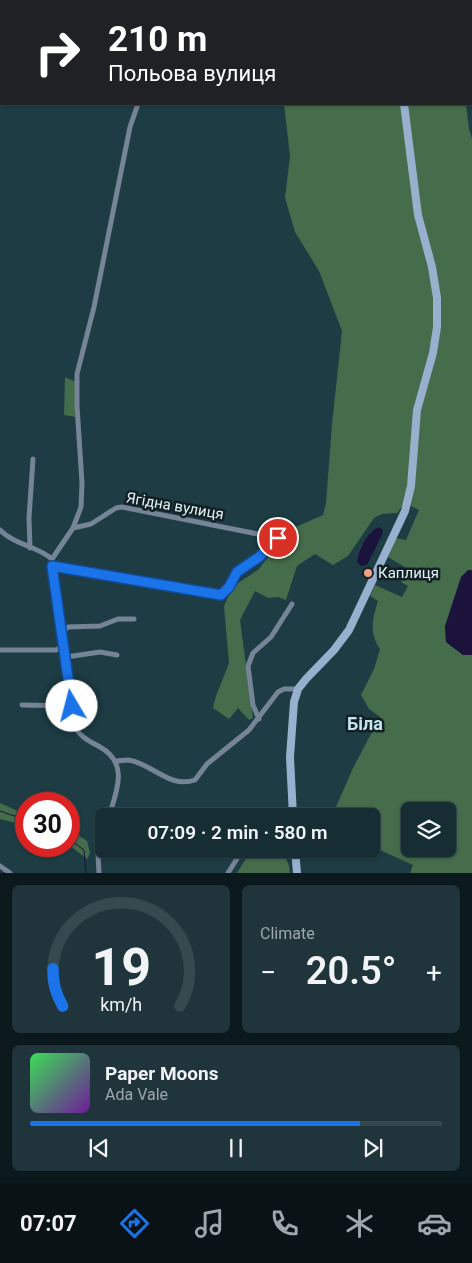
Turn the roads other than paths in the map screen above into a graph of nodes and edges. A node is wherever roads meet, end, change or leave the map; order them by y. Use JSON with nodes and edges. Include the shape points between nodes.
{"nodes":[{"id":1,"x":138,"y":105,"type":"edge"},
{"id":2,"x":404,"y":105,"type":"edge"},
{"id":3,"x":33,"y":459,"type":"dead end"},
{"id":4,"x":73,"y":528,"type":"junction"},
{"id":5,"x":0,"y":530,"type":"edge"},
{"id":6,"x":30,"y":548,"type":"junction"},
{"id":7,"x":52,"y":562,"type":"junction"},
{"id":8,"x":292,"y":604,"type":"dead end"},
{"id":9,"x":134,"y":619,"type":"dead end"},
{"id":10,"x":62,"y":634,"type":"junction"},
{"id":11,"x":63,"y":646,"type":"junction"},
{"id":12,"x":0,"y":650,"type":"edge"},
{"id":13,"x":117,"y":656,"type":"dead end"},
{"id":14,"x":66,"y":657,"type":"junction"},
{"id":15,"x":298,"y":689,"type":"junction"},
{"id":16,"x":22,"y":705,"type":"dead end"},
{"id":17,"x":72,"y":706,"type":"junction"},
{"id":18,"x":259,"y":719,"type":"junction"},
{"id":19,"x":116,"y":761,"type":"junction"},
{"id":20,"x":111,"y":808,"type":"edge"},
{"id":21,"x":293,"y":808,"type":"edge"},
{"id":22,"x":98,"y":858,"type":"edge"},
{"id":23,"x":237,"y":858,"type":"edge"},
{"id":24,"x":294,"y":858,"type":"edge"},
{"id":25,"x":0,"y":866,"type":"edge"},
{"id":26,"x":10,"y":873,"type":"edge"},
{"id":27,"x":99,"y":873,"type":"edge"},
{"id":28,"x":228,"y":873,"type":"edge"},
{"id":29,"x":297,"y":873,"type":"edge"}],
"edges":[{"from":1,"to":4,"type":"street","via":[[130,127],[94,307],[77,374],[82,483],[81,507]]},
{"from":2,"to":15,"type":"main road","via":[[418,215],[432,267],[437,326],[417,410],[411,486],[405,511],[349,630]]},
{"from":3,"to":6,"type":"street"},
{"from":4,"to":7,"type":"street"},
{"from":4,"to":7,"type":"street","name":"Ягідна вулиця","via":[[91,524],[122,507],[278,538],[237,572],[221,595]]},
{"from":5,"to":6,"type":"street","via":[[9,539]]},
{"from":6,"to":7,"type":"street","via":[[44,553]]},
{"from":7,"to":10,"type":"street"},
{"from":8,"to":18,"type":"street","via":[[271,637],[253,653],[248,666],[253,705]]},
{"from":9,"to":10,"type":"street","via":[[118,619],[100,626],[68,627]]},
{"from":10,"to":11,"type":"street"},
{"from":11,"to":12,"type":"street","via":[[56,650]]},
{"from":11,"to":14,"type":"street"},
{"from":13,"to":14,"type":"street","via":[[100,652]]},
{"from":14,"to":17,"type":"street"},
{"from":15,"to":18,"type":"street","via":[[278,692]]},
{"from":15,"to":21,"type":"main road","via":[[290,757]]},
{"from":16,"to":17,"type":"street"},
{"from":17,"to":19,"type":"street","via":[[78,733]]},
{"from":18,"to":19,"type":"street","via":[[190,782],[171,780],[128,760]]},
{"from":19,"to":20,"type":"street","via":[[119,776]]},
{"from":22,"to":27,"type":"street"},
{"from":23,"to":28,"type":"street"},
{"from":24,"to":29,"type":"main road"},
{"from":25,"to":26,"type":"street"}]}
